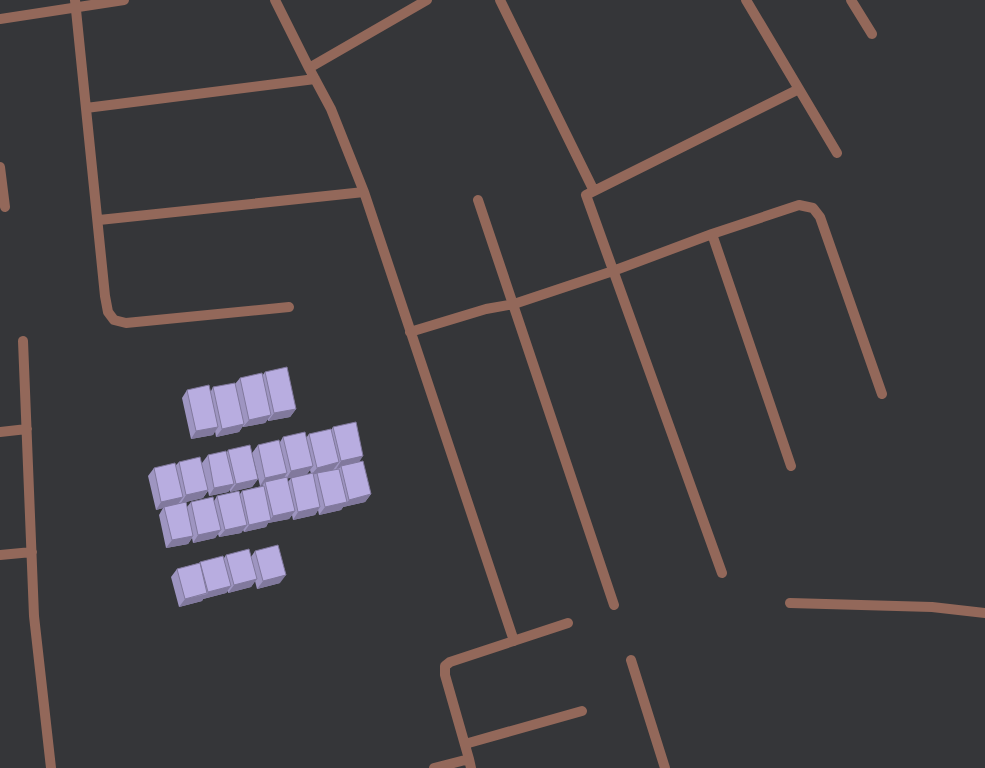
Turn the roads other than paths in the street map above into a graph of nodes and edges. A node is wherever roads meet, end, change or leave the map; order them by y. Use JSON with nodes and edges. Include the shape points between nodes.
{"nodes":[{"id":1,"x":124,"y":0,"type":"edge"},
{"id":2,"x":275,"y":0,"type":"edge"},
{"id":3,"x":427,"y":0,"type":"edge"},
{"id":4,"x":500,"y":0,"type":"edge"},
{"id":5,"x":746,"y":0,"type":"edge"},
{"id":6,"x":851,"y":0,"type":"edge"},
{"id":7,"x":75,"y":3,"type":"edge"},
{"id":8,"x":0,"y":19,"type":"edge"},
{"id":9,"x":872,"y":34,"type":"dead end"},
{"id":10,"x":309,"y":68,"type":"junction"},
{"id":11,"x":315,"y":79,"type":"junction"},
{"id":12,"x":799,"y":89,"type":"junction"},
{"id":13,"x":86,"y":108,"type":"junction"},
{"id":14,"x":837,"y":153,"type":"dead end"},
{"id":15,"x":0,"y":167,"type":"edge"},
{"id":16,"x":594,"y":191,"type":"junction"},
{"id":17,"x":364,"y":192,"type":"junction"},
{"id":18,"x":478,"y":200,"type":"dead end"},
{"id":19,"x":5,"y":207,"type":"dead end"},
{"id":20,"x":99,"y":220,"type":"junction"},
{"id":21,"x":712,"y":234,"type":"junction"},
{"id":22,"x":613,"y":271,"type":"junction"},
{"id":23,"x":514,"y":304,"type":"junction"},
{"id":24,"x":290,"y":307,"type":"dead end"},
{"id":25,"x":410,"y":332,"type":"junction"},
{"id":26,"x":23,"y":341,"type":"dead end"},
{"id":27,"x":882,"y":394,"type":"dead end"},
{"id":28,"x":27,"y":429,"type":"junction"},
{"id":29,"x":0,"y":432,"type":"edge"},
{"id":30,"x":791,"y":466,"type":"dead end"},
{"id":31,"x":32,"y":552,"type":"junction"},
{"id":32,"x":0,"y":555,"type":"edge"},
{"id":33,"x":722,"y":573,"type":"dead end"},
{"id":34,"x":790,"y":603,"type":"dead end"},
{"id":35,"x":614,"y":605,"type":"dead end"},
{"id":36,"x":985,"y":613,"type":"edge"},
{"id":37,"x":568,"y":623,"type":"dead end"},
{"id":38,"x":514,"y":641,"type":"junction"},
{"id":39,"x":631,"y":660,"type":"dead end"},
{"id":40,"x":582,"y":711,"type":"dead end"},
{"id":41,"x":465,"y":744,"type":"junction"},
{"id":42,"x":470,"y":764,"type":"edge"},
{"id":43,"x":446,"y":767,"type":"edge"},
{"id":44,"x":51,"y":768,"type":"edge"},
{"id":45,"x":434,"y":768,"type":"edge"},
{"id":46,"x":665,"y":768,"type":"edge"}],
"edges":[{"from":1,"to":7,"type":"street"},
{"from":2,"to":10,"type":"street"},
{"from":3,"to":10,"type":"street"},
{"from":4,"to":16,"type":"street"},
{"from":5,"to":12,"type":"street"},
{"from":6,"to":9,"type":"street"},
{"from":7,"to":8,"type":"street"},
{"from":7,"to":13,"type":"street"},
{"from":10,"to":11,"type":"street"},
{"from":11,"to":13,"type":"street"},
{"from":11,"to":17,"type":"street","via":[[332,109]]},
{"from":12,"to":14,"type":"street"},
{"from":12,"to":16,"type":"street"},
{"from":13,"to":20,"type":"street"},
{"from":15,"to":19,"type":"street"},
{"from":16,"to":22,"type":"street","via":[[586,195]]},
{"from":17,"to":20,"type":"street"},
{"from":17,"to":25,"type":"street"},
{"from":18,"to":23,"type":"street"},
{"from":20,"to":24,"type":"street","via":[[105,296],[108,312],[114,320],[126,323]]},
{"from":21,"to":22,"type":"street"},
{"from":21,"to":27,"type":"street","via":[[799,206],[813,208],[820,217]]},
{"from":21,"to":30,"type":"street"},
{"from":22,"to":23,"type":"street"},
{"from":22,"to":33,"type":"street"},
{"from":23,"to":25,"type":"street"},
{"from":23,"to":35,"type":"street"},
{"from":25,"to":38,"type":"street"},
{"from":26,"to":28,"type":"street"},
{"from":28,"to":29,"type":"street"},
{"from":28,"to":31,"type":"street"},
{"from":31,"to":32,"type":"street"},
{"from":31,"to":44,"type":"street","via":[[35,625]]},
{"from":34,"to":36,"type":"street","via":[[932,607]]},
{"from":37,"to":38,"type":"street"},
{"from":38,"to":41,"type":"street","via":[[446,666],[445,675]]},
{"from":39,"to":46,"type":"street"},
{"from":40,"to":41,"type":"street"},
{"from":41,"to":42,"type":"street"},
{"from":42,"to":43,"type":"street"},
{"from":43,"to":45,"type":"street"}]}
